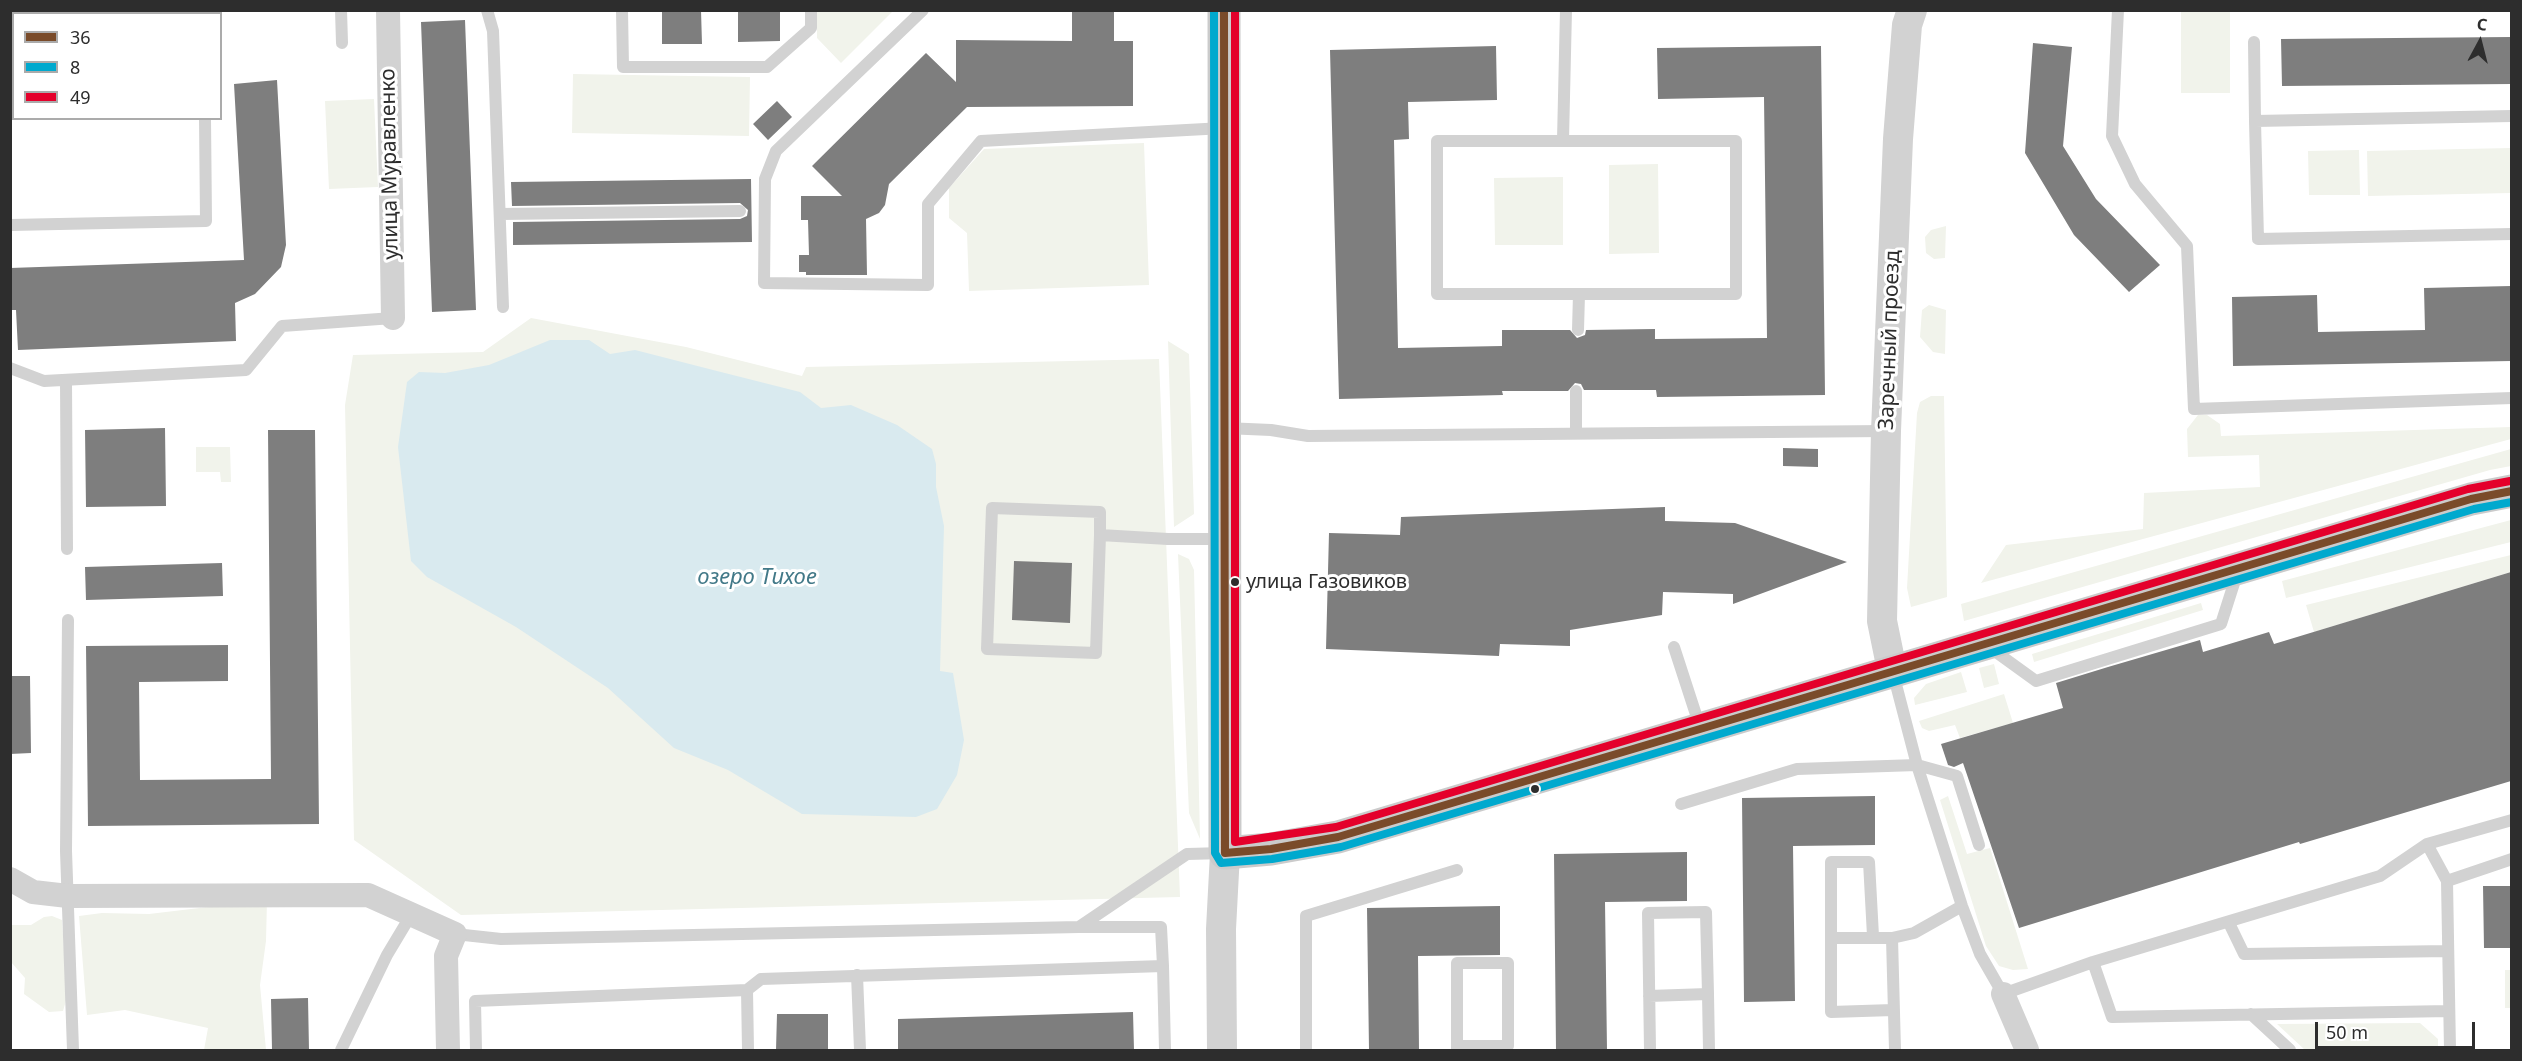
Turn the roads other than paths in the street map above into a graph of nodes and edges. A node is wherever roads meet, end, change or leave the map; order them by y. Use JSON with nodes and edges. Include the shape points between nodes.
{"nodes":[{"id":1,"x":341,"y":10,"type":"edge"},
{"id":2,"x":388,"y":10,"type":"edge"},
{"id":3,"x":487,"y":10,"type":"edge"},
{"id":4,"x":622,"y":10,"type":"edge"},
{"id":5,"x":811,"y":10,"type":"edge"},
{"id":6,"x":923,"y":10,"type":"edge"},
{"id":7,"x":1224,"y":10,"type":"edge"},
{"id":8,"x":1566,"y":10,"type":"edge"},
{"id":9,"x":1912,"y":10,"type":"edge"},
{"id":10,"x":2118,"y":10,"type":"edge"},
{"id":11,"x":2254,"y":42,"type":"dead end"},
{"id":12,"x":342,"y":43,"type":"dead end"},
{"id":13,"x":2511,"y":116,"type":"edge"},
{"id":14,"x":205,"y":120,"type":"edge"},
{"id":15,"x":2255,"y":121,"type":"junction"},
{"id":16,"x":1225,"y":128,"type":"junction"},
{"id":17,"x":1563,"y":140,"type":"junction"},
{"id":18,"x":740,"y":211,"type":"dead end"},
{"id":19,"x":500,"y":214,"type":"junction"},
{"id":20,"x":10,"y":225,"type":"edge"},
{"id":21,"x":2511,"y":234,"type":"edge"},
{"id":22,"x":1579,"y":294,"type":"junction"},
{"id":23,"x":503,"y":307,"type":"dead end"},
{"id":24,"x":393,"y":318,"type":"joint"},
{"id":25,"x":1578,"y":330,"type":"dead end"},
{"id":26,"x":10,"y":368,"type":"edge"},
{"id":27,"x":66,"y":381,"type":"junction"},
{"id":28,"x":1576,"y":390,"type":"dead end"},
{"id":29,"x":2511,"y":398,"type":"edge"},
{"id":30,"x":1224,"y":428,"type":"junction"},
{"id":31,"x":1886,"y":431,"type":"junction"},
{"id":32,"x":1576,"y":434,"type":"junction"},
{"id":33,"x":2511,"y":491,"type":"edge"},
{"id":34,"x":1100,"y":535,"type":"junction"},
{"id":35,"x":1225,"y":539,"type":"junction"},
{"id":36,"x":67,"y":549,"type":"dead end"},
{"id":37,"x":2239,"y":567,"type":"junction"},
{"id":38,"x":68,"y":620,"type":"dead end"},
{"id":39,"x":1983,"y":643,"type":"junction"},
{"id":40,"x":1674,"y":647,"type":"dead end"},
{"id":41,"x":1892,"y":670,"type":"junction"},
{"id":42,"x":1700,"y":728,"type":"junction"},
{"id":43,"x":1917,"y":765,"type":"junction"},
{"id":44,"x":1681,"y":804,"type":"dead end"},
{"id":45,"x":2511,"y":820,"type":"edge"},
{"id":46,"x":2427,"y":844,"type":"junction"},
{"id":47,"x":1979,"y":846,"type":"dead end"},
{"id":48,"x":1225,"y":853,"type":"junction"},
{"id":49,"x":2511,"y":859,"type":"edge"},
{"id":50,"x":1457,"y":870,"type":"dead end"},
{"id":51,"x":10,"y":879,"type":"edge"},
{"id":52,"x":2447,"y":880,"type":"junction"},
{"id":53,"x":68,"y":896,"type":"junction"},
{"id":54,"x":1962,"y":906,"type":"junction"},
{"id":55,"x":411,"y":915,"type":"junction"},
{"id":56,"x":2229,"y":923,"type":"junction"},
{"id":57,"x":1080,"y":927,"type":"junction"},
{"id":58,"x":455,"y":934,"type":"junction"},
{"id":59,"x":1872,"y":936,"type":"junction"},
{"id":60,"x":1831,"y":938,"type":"junction"},
{"id":61,"x":1892,"y":938,"type":"junction"},
{"id":62,"x":2448,"y":951,"type":"junction"},
{"id":63,"x":2093,"y":962,"type":"junction"},
{"id":64,"x":1163,"y":966,"type":"junction"},
{"id":65,"x":857,"y":975,"type":"junction"},
{"id":66,"x":747,"y":990,"type":"junction"},
{"id":67,"x":1708,"y":994,"type":"junction"},
{"id":68,"x":2003,"y":994,"type":"junction"},
{"id":69,"x":1649,"y":996,"type":"junction"},
{"id":70,"x":1893,"y":1010,"type":"junction"},
{"id":71,"x":2449,"y":1011,"type":"junction"},
{"id":72,"x":2251,"y":1014,"type":"junction"},
{"id":73,"x":1457,"y":1048,"type":"edge"},
{"id":74,"x":73,"y":1050,"type":"edge"},
{"id":75,"x":341,"y":1050,"type":"edge"},
{"id":76,"x":448,"y":1050,"type":"edge"},
{"id":77,"x":476,"y":1050,"type":"edge"},
{"id":78,"x":748,"y":1050,"type":"edge"},
{"id":79,"x":860,"y":1050,"type":"edge"},
{"id":80,"x":1165,"y":1050,"type":"edge"},
{"id":81,"x":1222,"y":1050,"type":"edge"},
{"id":82,"x":1306,"y":1050,"type":"edge"},
{"id":83,"x":1650,"y":1050,"type":"edge"},
{"id":84,"x":1709,"y":1050,"type":"edge"},
{"id":85,"x":1895,"y":1050,"type":"edge"},
{"id":86,"x":2027,"y":1050,"type":"edge"},
{"id":87,"x":2290,"y":1050,"type":"edge"},
{"id":88,"x":2450,"y":1050,"type":"edge"}],
"edges":[{"from":1,"to":12,"type":"lane"},
{"from":2,"to":24,"type":"street","name":"улица Муравленко"},
{"from":3,"to":19,"type":"lane","via":[[494,31]]},
{"from":4,"to":5,"type":"lane","via":[[623,67],[767,67],[811,28]]},
{"from":6,"to":16,"type":"lane","via":[[776,151],[765,179],[764,282],[927,285],[928,204],[981,141]]},
{"from":7,"to":16,"type":"main road"},
{"from":8,"to":17,"type":"lane"},
{"from":9,"to":31,"type":"street","name":"Заречный проезд","via":[[1907,25],[1898,139]]},
{"from":10,"to":29,"type":"lane","via":[[2112,136],[2134,184],[2187,246],[2194,409]]},
{"from":11,"to":15,"type":"lane"},
{"from":13,"to":15,"type":"lane"},
{"from":14,"to":20,"type":"lane","via":[[206,221]]},
{"from":15,"to":21,"type":"lane","via":[[2258,239]]},
{"from":16,"to":30,"type":"main road"},
{"from":17,"to":22,"type":"lane","via":[[1437,141],[1437,294]]},
{"from":17,"to":22,"type":"lane","via":[[1736,141],[1736,294]]},
{"from":18,"to":19,"type":"lane"},
{"from":19,"to":23,"type":"lane"},
{"from":22,"to":25,"type":"lane"},
{"from":24,"to":27,"type":"lane","via":[[282,326],[246,370]]},
{"from":26,"to":27,"type":"lane","via":[[44,381]]},
{"from":27,"to":36,"type":"lane"},
{"from":28,"to":32,"type":"lane"},
{"from":30,"to":32,"type":"lane","via":[[1308,436]]},
{"from":30,"to":35,"type":"main road"},
{"from":31,"to":32,"type":"lane"},
{"from":31,"to":41,"type":"street","name":"Заречный проезд","via":[[1882,621]]},
{"from":33,"to":37,"type":"main road","via":[[2470,498]]},
{"from":34,"to":34,"type":"lane","via":[[1100,512],[992,508],[987,649],[1096,653]]},
{"from":34,"to":35,"type":"lane"},
{"from":35,"to":48,"type":"main road"},
{"from":37,"to":39,"type":"main road"},
{"from":37,"to":39,"type":"lane","via":[[2221,624],[2036,681]]},
{"from":38,"to":53,"type":"lane"},
{"from":39,"to":41,"type":"main road"},
{"from":40,"to":42,"type":"lane"},
{"from":41,"to":42,"type":"main road"},
{"from":41,"to":43,"type":"lane"},
{"from":42,"to":48,"type":"main road","via":[[1338,837]]},
{"from":43,"to":44,"type":"lane","via":[[1797,769]]},
{"from":43,"to":47,"type":"lane","via":[[1957,776]]},
{"from":43,"to":54,"type":"lane"},
{"from":45,"to":46,"type":"lane"},
{"from":46,"to":52,"type":"lane"},
{"from":46,"to":56,"type":"lane","via":[[2380,876]]},
{"from":48,"to":57,"type":"lane","via":[[1187,854]]},
{"from":48,"to":81,"type":"street"},
{"from":49,"to":52,"type":"lane"},
{"from":50,"to":82,"type":"lane","via":[[1306,916]]},
{"from":51,"to":53,"type":"street","via":[[33,892]]},
{"from":52,"to":62,"type":"lane"},
{"from":53,"to":55,"type":"street","via":[[368,895]]},
{"from":53,"to":74,"type":"lane"},
{"from":54,"to":61,"type":"lane","via":[[1928,927]]},
{"from":54,"to":68,"type":"lane","via":[[1980,954]]},
{"from":55,"to":58,"type":"street"},
{"from":55,"to":75,"type":"lane"},
{"from":56,"to":62,"type":"lane","via":[[2244,954]]},
{"from":56,"to":63,"type":"lane"},
{"from":57,"to":58,"type":"lane","via":[[501,939]]},
{"from":57,"to":64,"type":"lane","via":[[1161,927]]},
{"from":58,"to":76,"type":"street","via":[[446,956]]},
{"from":59,"to":60,"type":"lane"},
{"from":59,"to":60,"type":"lane","via":[[1869,862],[1831,862]]},
{"from":59,"to":61,"type":"lane"},
{"from":60,"to":70,"type":"lane","via":[[1831,1012]]},
{"from":61,"to":70,"type":"lane"},
{"from":62,"to":71,"type":"lane"},
{"from":63,"to":68,"type":"lane"},
{"from":63,"to":72,"type":"lane","via":[[2112,1017]]},
{"from":64,"to":65,"type":"lane"},
{"from":64,"to":80,"type":"lane"},
{"from":65,"to":66,"type":"lane","via":[[761,979]]},
{"from":65,"to":79,"type":"lane"},
{"from":66,"to":77,"type":"lane","via":[[475,1001]]},
{"from":66,"to":78,"type":"lane"},
{"from":67,"to":69,"type":"lane"},
{"from":67,"to":69,"type":"lane","via":[[1706,912],[1648,913]]},
{"from":67,"to":84,"type":"lane"},
{"from":68,"to":86,"type":"street"},
{"from":69,"to":83,"type":"lane"},
{"from":70,"to":85,"type":"lane"},
{"from":71,"to":72,"type":"lane"},
{"from":71,"to":88,"type":"lane"},
{"from":72,"to":87,"type":"lane"},
{"from":73,"to":73,"type":"lane","via":[[1457,963],[1508,963],[1508,1046]]}]}
